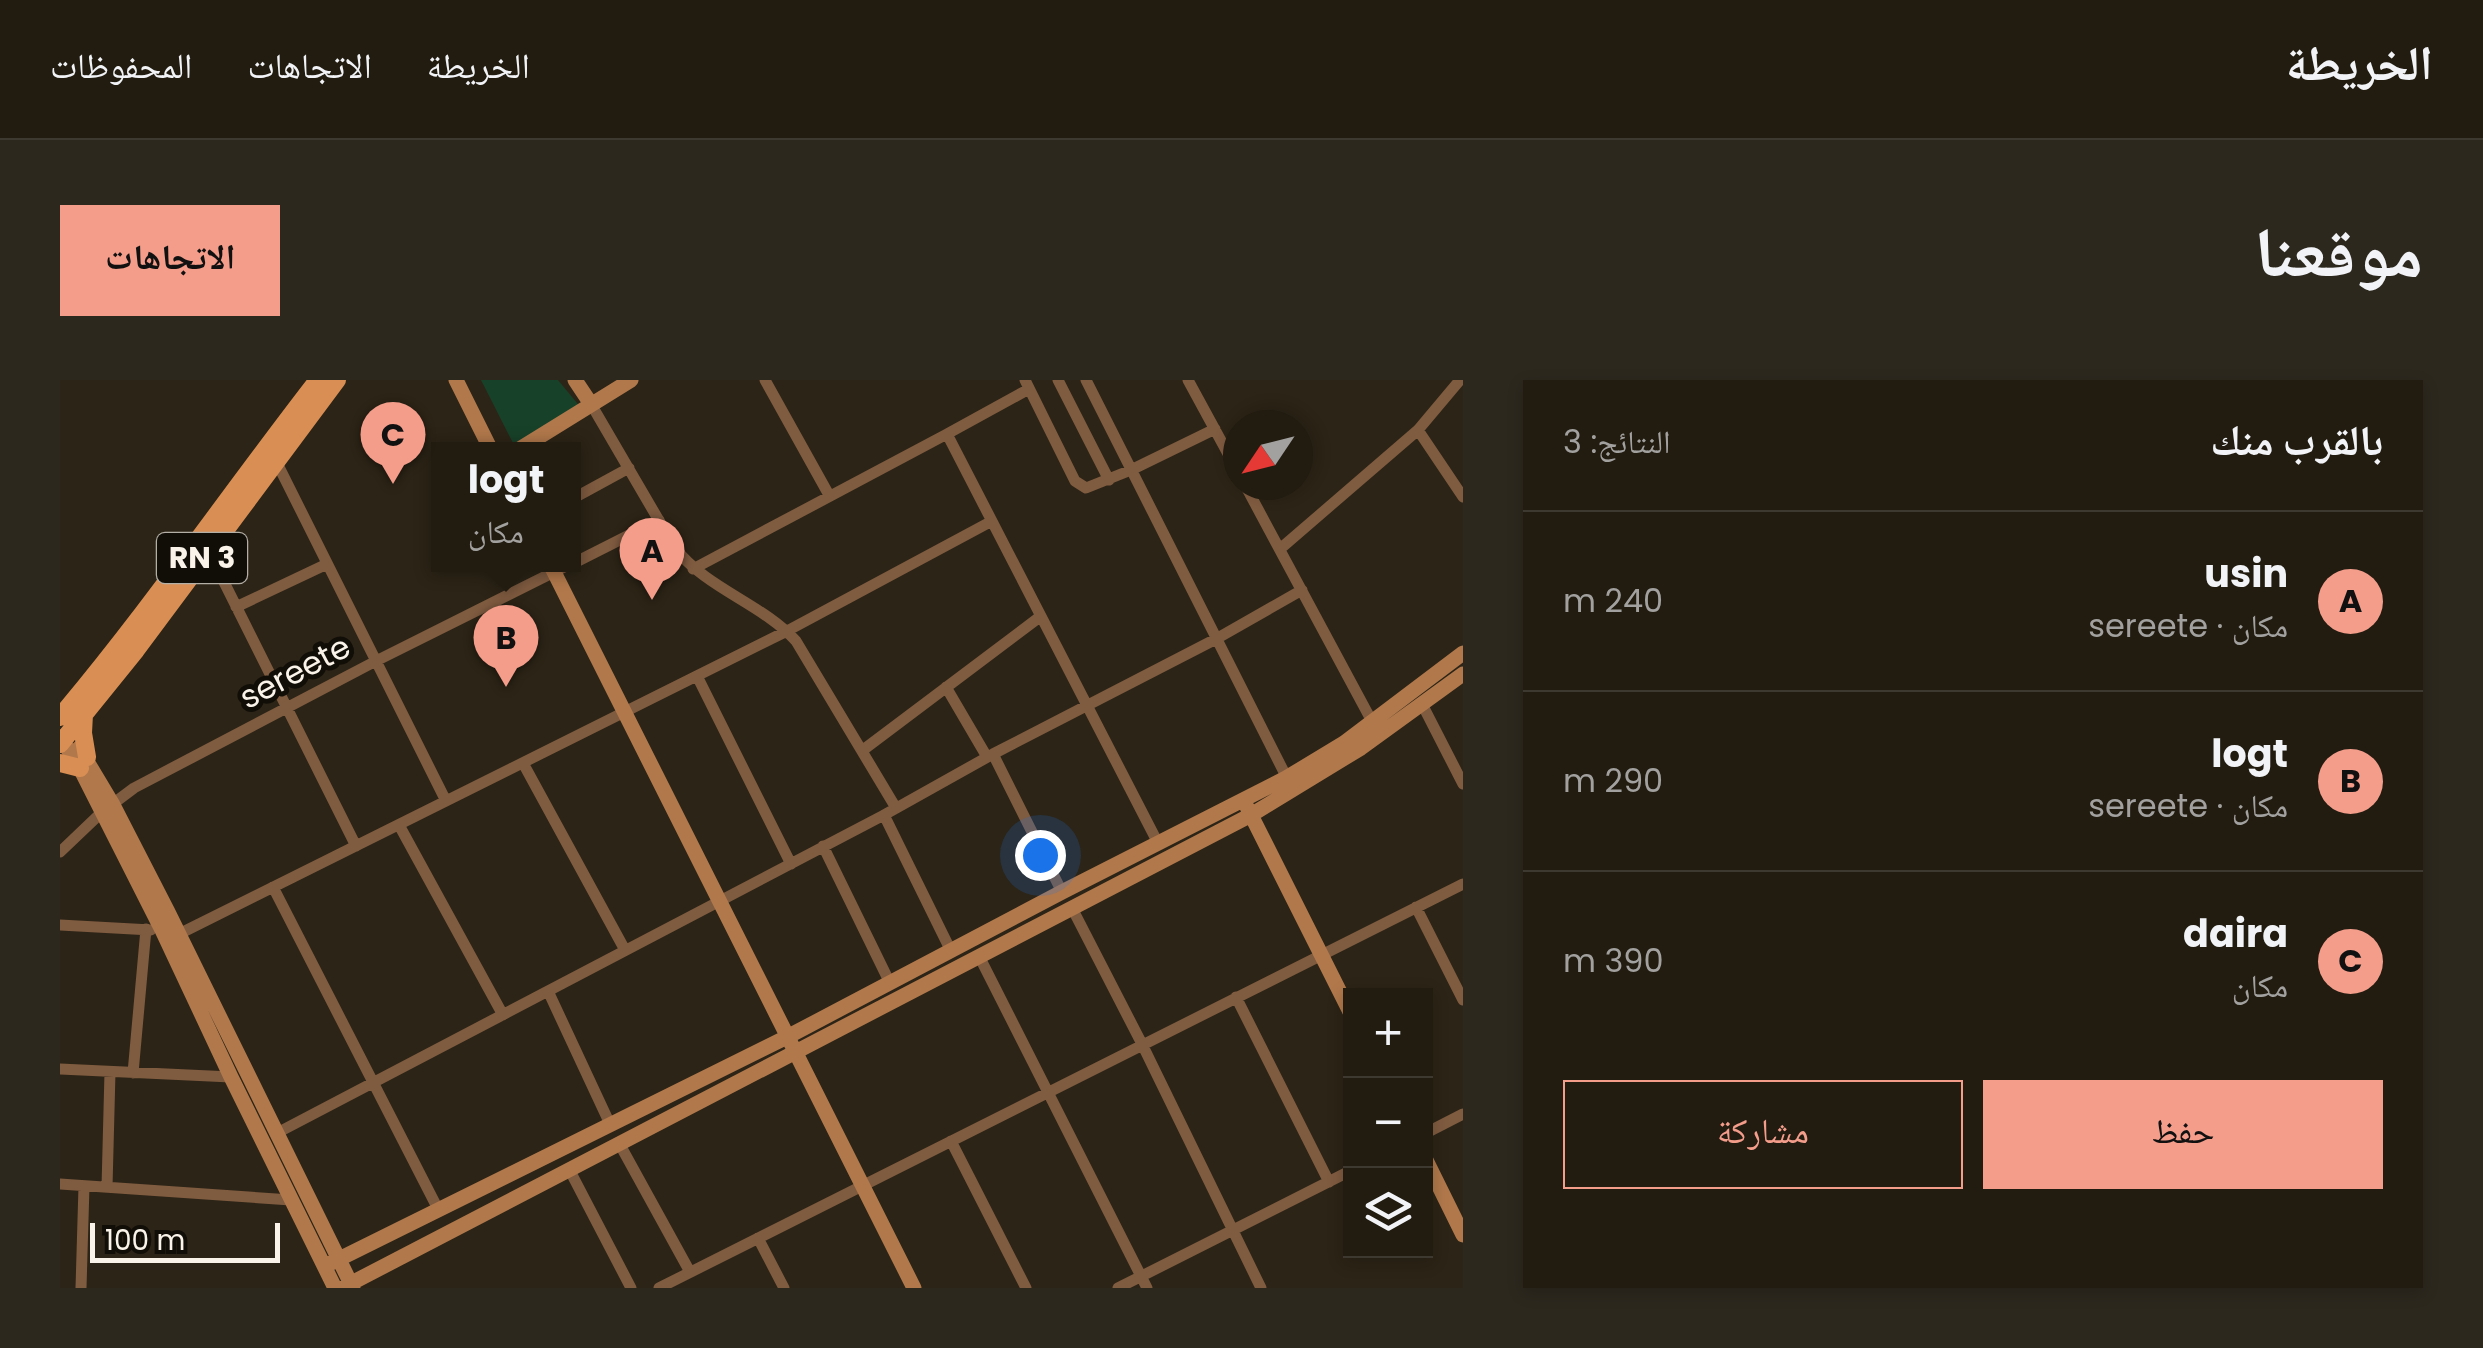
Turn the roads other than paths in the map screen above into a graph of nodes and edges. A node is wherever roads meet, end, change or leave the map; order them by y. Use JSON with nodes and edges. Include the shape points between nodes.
{"nodes":[{"id":1,"x":456,"y":380,"type":"edge"},
{"id":2,"x":575,"y":380,"type":"edge"},
{"id":3,"x":632,"y":380,"type":"edge"},
{"id":4,"x":764,"y":380,"type":"edge"},
{"id":5,"x":1058,"y":380,"type":"edge"},
{"id":6,"x":1086,"y":380,"type":"edge"},
{"id":7,"x":1188,"y":380,"type":"edge"},
{"id":8,"x":1460,"y":380,"type":"edge"},
{"id":9,"x":326,"y":383,"type":"edge"},
{"id":10,"x":1027,"y":385,"type":"edge"},
{"id":11,"x":592,"y":404,"type":"junction"},
{"id":12,"x":1214,"y":429,"type":"junction"},
{"id":13,"x":1418,"y":430,"type":"junction"},
{"id":14,"x":948,"y":434,"type":"junction"},
{"id":15,"x":487,"y":442,"type":"edge"},
{"id":16,"x":531,"y":442,"type":"edge"},
{"id":17,"x":1223,"y":445,"type":"edge"},
{"id":18,"x":275,"y":460,"type":"junction"},
{"id":19,"x":629,"y":468,"type":"junction"},
{"id":20,"x":1131,"y":470,"type":"junction"},
{"id":21,"x":1109,"y":480,"type":"junction"},
{"id":22,"x":581,"y":494,"type":"edge"},
{"id":23,"x":830,"y":495,"type":"junction"},
{"id":24,"x":1463,"y":497,"type":"edge"},
{"id":25,"x":1253,"y":500,"type":"edge"},
{"id":26,"x":659,"y":520,"type":"junction"},
{"id":27,"x":992,"y":521,"type":"junction"},
{"id":28,"x":203,"y":544,"type":"junction"},
{"id":29,"x":1280,"y":550,"type":"junction"},
{"id":30,"x":581,"y":559,"type":"edge"},
{"id":31,"x":327,"y":564,"type":"junction"},
{"id":32,"x":693,"y":569,"type":"junction"},
{"id":33,"x":544,"y":572,"type":"edge"},
{"id":34,"x":554,"y":572,"type":"edge"},
{"id":35,"x":1302,"y":590,"type":"junction"},
{"id":36,"x":236,"y":607,"type":"junction"},
{"id":37,"x":1042,"y":616,"type":"junction"},
{"id":38,"x":787,"y":631,"type":"junction"},
{"id":39,"x":1216,"y":639,"type":"junction"},
{"id":40,"x":1463,"y":653,"type":"edge"},
{"id":41,"x":376,"y":661,"type":"junction"},
{"id":42,"x":1463,"y":674,"type":"edge"},
{"id":43,"x":696,"y":676,"type":"junction"},
{"id":44,"x":946,"y":686,"type":"junction"},
{"id":45,"x":1422,"y":704,"type":"junction"},
{"id":46,"x":1088,"y":706,"type":"junction"},
{"id":47,"x":286,"y":708,"type":"junction"},
{"id":48,"x":85,"y":711,"type":"junction"},
{"id":49,"x":624,"y":712,"type":"junction"},
{"id":50,"x":1376,"y":728,"type":"junction"},
{"id":51,"x":62,"y":734,"type":"edge"},
{"id":52,"x":863,"y":750,"type":"junction"},
{"id":53,"x":990,"y":756,"type":"junction"},
{"id":54,"x":84,"y":763,"type":"junction"},
{"id":55,"x":522,"y":763,"type":"junction"},
{"id":56,"x":60,"y":764,"type":"edge"},
{"id":57,"x":1290,"y":783,"type":"junction"},
{"id":58,"x":1463,"y":784,"type":"edge"},
{"id":59,"x":1244,"y":799,"type":"junction"},
{"id":60,"x":446,"y":801,"type":"junction"},
{"id":61,"x":107,"y":808,"type":"junction"},
{"id":62,"x":890,"y":812,"type":"junction"},
{"id":63,"x":1251,"y":815,"type":"junction"},
{"id":64,"x":398,"y":824,"type":"junction"},
{"id":65,"x":1158,"y":843,"type":"junction"},
{"id":66,"x":356,"y":846,"type":"junction"},
{"id":67,"x":823,"y":846,"type":"junction"},
{"id":68,"x":60,"y":852,"type":"edge"},
{"id":69,"x":790,"y":864,"type":"junction"},
{"id":70,"x":1463,"y":884,"type":"edge"},
{"id":71,"x":274,"y":887,"type":"junction"},
{"id":72,"x":1062,"y":892,"type":"junction"},
{"id":73,"x":719,"y":901,"type":"junction"},
{"id":74,"x":1072,"y":908,"type":"junction"},
{"id":75,"x":1416,"y":908,"type":"junction"},
{"id":76,"x":60,"y":925,"type":"edge"},
{"id":77,"x":154,"y":930,"type":"junction"},
{"id":78,"x":179,"y":934,"type":"junction"},
{"id":79,"x":625,"y":950,"type":"junction"},
{"id":80,"x":951,"y":952,"type":"junction"},
{"id":81,"x":1322,"y":954,"type":"junction"},
{"id":82,"x":979,"y":956,"type":"junction"},
{"id":83,"x":890,"y":983,"type":"junction"},
{"id":84,"x":548,"y":991,"type":"junction"},
{"id":85,"x":1236,"y":998,"type":"junction"},
{"id":86,"x":1343,"y":998,"type":"edge"},
{"id":87,"x":1463,"y":1000,"type":"edge"},
{"id":88,"x":502,"y":1014,"type":"junction"},
{"id":89,"x":791,"y":1044,"type":"junction"},
{"id":90,"x":1142,"y":1044,"type":"junction"},
{"id":91,"x":60,"y":1069,"type":"edge"},
{"id":92,"x":110,"y":1072,"type":"junction"},
{"id":93,"x":133,"y":1073,"type":"junction"},
{"id":94,"x":231,"y":1077,"type":"junction"},
{"id":95,"x":374,"y":1082,"type":"junction"},
{"id":96,"x":1048,"y":1092,"type":"junction"},
{"id":97,"x":1463,"y":1114,"type":"edge"},
{"id":98,"x":610,"y":1124,"type":"junction"},
{"id":99,"x":1433,"y":1129,"type":"edge"},
{"id":100,"x":277,"y":1133,"type":"junction"},
{"id":101,"x":951,"y":1141,"type":"junction"},
{"id":102,"x":619,"y":1143,"type":"junction"},
{"id":103,"x":1430,"y":1168,"type":"edge"},
{"id":104,"x":569,"y":1169,"type":"junction"},
{"id":105,"x":1343,"y":1175,"type":"edge"},
{"id":106,"x":1329,"y":1182,"type":"junction"},
{"id":107,"x":60,"y":1184,"type":"edge"},
{"id":108,"x":84,"y":1186,"type":"junction"},
{"id":109,"x":862,"y":1186,"type":"junction"},
{"id":110,"x":107,"y":1187,"type":"junction"},
{"id":111,"x":290,"y":1200,"type":"junction"},
{"id":112,"x":438,"y":1209,"type":"junction"},
{"id":113,"x":1232,"y":1230,"type":"junction"},
{"id":114,"x":1463,"y":1235,"type":"edge"},
{"id":115,"x":758,"y":1238,"type":"junction"},
{"id":116,"x":332,"y":1262,"type":"junction"},
{"id":117,"x":690,"y":1272,"type":"junction"},
{"id":118,"x":1144,"y":1282,"type":"edge"},
{"id":119,"x":345,"y":1287,"type":"edge"},
{"id":120,"x":81,"y":1288,"type":"edge"},
{"id":121,"x":631,"y":1288,"type":"edge"},
{"id":122,"x":658,"y":1288,"type":"edge"},
{"id":123,"x":784,"y":1288,"type":"edge"},
{"id":124,"x":914,"y":1288,"type":"edge"},
{"id":125,"x":1026,"y":1288,"type":"edge"},
{"id":126,"x":1118,"y":1288,"type":"edge"},
{"id":127,"x":1261,"y":1288,"type":"edge"}],
"edges":[{"from":1,"to":15,"type":"main road"},
{"from":2,"to":11,"type":"main road"},
{"from":3,"to":11,"type":"main road"},
{"from":4,"to":23,"type":"street"},
{"from":5,"to":21,"type":"street"},
{"from":6,"to":20,"type":"street"},
{"from":7,"to":12,"type":"street"},
{"from":8,"to":13,"type":"street"},
{"from":9,"to":18,"type":"main road","number":"RN 3"},
{"from":9,"to":28,"type":"main road","number":"RN 3"},
{"from":10,"to":14,"type":"street"},
{"from":10,"to":21,"type":"street","via":[[1075,482],[1086,488]]},
{"from":11,"to":16,"type":"main road"},
{"from":11,"to":19,"type":"street"},
{"from":12,"to":17,"type":"street"},
{"from":12,"to":20,"type":"street"},
{"from":13,"to":24,"type":"street"},
{"from":13,"to":29,"type":"street"},
{"from":14,"to":23,"type":"street"},
{"from":14,"to":27,"type":"street"},
{"from":18,"to":28,"type":"main road","number":"RN 3"},
{"from":18,"to":31,"type":"street"},
{"from":19,"to":22,"type":"street"},
{"from":19,"to":26,"type":"street"},
{"from":20,"to":21,"type":"street"},
{"from":20,"to":39,"type":"street"},
{"from":23,"to":32,"type":"street"},
{"from":25,"to":29,"type":"street"},
{"from":26,"to":30,"type":"street","name":"sereete"},
{"from":26,"to":32,"type":"street"},
{"from":27,"to":37,"type":"street"},
{"from":27,"to":38,"type":"street"},
{"from":28,"to":36,"type":"street"},
{"from":28,"to":48,"type":"main road","number":"RN 3","via":[[136,650]]},
{"from":28,"to":51,"type":"main road","number":"RN 3","via":[[123,642]]},
{"from":29,"to":35,"type":"street"},
{"from":31,"to":36,"type":"street"},
{"from":31,"to":41,"type":"street"},
{"from":32,"to":38,"type":"street"},
{"from":33,"to":41,"type":"street","name":"sereete"},
{"from":34,"to":49,"type":"main road"},
{"from":35,"to":39,"type":"street"},
{"from":35,"to":50,"type":"street"},
{"from":36,"to":47,"type":"street"},
{"from":37,"to":44,"type":"street"},
{"from":37,"to":46,"type":"street"},
{"from":38,"to":43,"type":"street"},
{"from":38,"to":52,"type":"street"},
{"from":39,"to":46,"type":"street"},
{"from":39,"to":57,"type":"street"},
{"from":40,"to":50,"type":"main road"},
{"from":41,"to":47,"type":"street","name":"sereete"},
{"from":41,"to":60,"type":"street"},
{"from":42,"to":45,"type":"main road"},
{"from":43,"to":49,"type":"street"},
{"from":43,"to":69,"type":"street"},
{"from":44,"to":52,"type":"street"},
{"from":44,"to":53,"type":"street"},
{"from":45,"to":50,"type":"main road"},
{"from":45,"to":58,"type":"street"},
{"from":46,"to":53,"type":"street"},
{"from":46,"to":65,"type":"street"},
{"from":47,"to":61,"type":"street","name":"sereete"},
{"from":47,"to":66,"type":"street"},
{"from":48,"to":51,"type":"main road","number":"RN 3"},
{"from":48,"to":54,"type":"main road"},
{"from":49,"to":55,"type":"street"},
{"from":49,"to":73,"type":"main road"},
{"from":50,"to":57,"type":"main road"},
{"from":51,"to":54,"type":"main road"},
{"from":52,"to":62,"type":"street"},
{"from":53,"to":62,"type":"street"},
{"from":53,"to":72,"type":"street"},
{"from":54,"to":56,"type":"main road"},
{"from":54,"to":61,"type":"main road"},
{"from":55,"to":60,"type":"street"},
{"from":55,"to":79,"type":"street"},
{"from":57,"to":59,"type":"main road"},
{"from":57,"to":63,"type":"main road"},
{"from":59,"to":63,"type":"main road"},
{"from":59,"to":65,"type":"main road"},
{"from":60,"to":64,"type":"street"},
{"from":61,"to":68,"type":"street","name":"sereete"},
{"from":61,"to":77,"type":"main road"},
{"from":61,"to":78,"type":"main road"},
{"from":62,"to":67,"type":"street"},
{"from":62,"to":80,"type":"street"},
{"from":63,"to":74,"type":"main road"},
{"from":63,"to":81,"type":"main road"},
{"from":64,"to":66,"type":"street"},
{"from":64,"to":88,"type":"street"},
{"from":65,"to":72,"type":"main road"},
{"from":66,"to":71,"type":"street"},
{"from":67,"to":69,"type":"street"},
{"from":67,"to":83,"type":"street"},
{"from":69,"to":73,"type":"street"},
{"from":70,"to":75,"type":"street"},
{"from":71,"to":78,"type":"street"},
{"from":71,"to":95,"type":"street"},
{"from":72,"to":80,"type":"main road"},
{"from":73,"to":79,"type":"street"},
{"from":73,"to":89,"type":"main road"},
{"from":74,"to":82,"type":"main road"},
{"from":74,"to":90,"type":"street"},
{"from":75,"to":81,"type":"street"},
{"from":75,"to":87,"type":"street"},
{"from":76,"to":77,"type":"street"},
{"from":77,"to":93,"type":"street"},
{"from":77,"to":94,"type":"main road"},
{"from":78,"to":100,"type":"main road"},
{"from":79,"to":84,"type":"street"},
{"from":80,"to":83,"type":"main road"},
{"from":81,"to":85,"type":"street"},
{"from":81,"to":86,"type":"main road"},
{"from":82,"to":89,"type":"main road"},
{"from":82,"to":96,"type":"street"},
{"from":83,"to":89,"type":"main road"},
{"from":84,"to":88,"type":"street"},
{"from":84,"to":98,"type":"street"},
{"from":85,"to":90,"type":"street"},
{"from":85,"to":106,"type":"street"},
{"from":88,"to":95,"type":"street"},
{"from":89,"to":98,"type":"main road"},
{"from":89,"to":102,"type":"main road"},
{"from":89,"to":109,"type":"main road"},
{"from":90,"to":96,"type":"street"},
{"from":90,"to":113,"type":"street"},
{"from":91,"to":92,"type":"street"},
{"from":92,"to":93,"type":"street"},
{"from":92,"to":110,"type":"street"},
{"from":93,"to":94,"type":"street"},
{"from":94,"to":111,"type":"main road"},
{"from":95,"to":100,"type":"street"},
{"from":95,"to":112,"type":"street"},
{"from":96,"to":101,"type":"street"},
{"from":96,"to":118,"type":"street"},
{"from":97,"to":99,"type":"street"},
{"from":98,"to":112,"type":"main road"},
{"from":100,"to":116,"type":"main road"},
{"from":101,"to":109,"type":"street"},
{"from":101,"to":125,"type":"street"},
{"from":102,"to":104,"type":"main road"},
{"from":102,"to":117,"type":"street"},
{"from":103,"to":114,"type":"main road"},
{"from":104,"to":119,"type":"main road"},
{"from":104,"to":121,"type":"street"},
{"from":105,"to":106,"type":"street"},
{"from":106,"to":113,"type":"street"},
{"from":107,"to":108,"type":"street"},
{"from":108,"to":110,"type":"street"},
{"from":108,"to":120,"type":"street"},
{"from":109,"to":115,"type":"street"},
{"from":109,"to":124,"type":"main road"},
{"from":110,"to":111,"type":"street"},
{"from":111,"to":116,"type":"main road"},
{"from":112,"to":116,"type":"main road"},
{"from":113,"to":118,"type":"street"},
{"from":113,"to":127,"type":"street"},
{"from":115,"to":117,"type":"street"},
{"from":115,"to":123,"type":"street"},
{"from":116,"to":119,"type":"main road"},
{"from":117,"to":122,"type":"street"},
{"from":118,"to":126,"type":"street"}]}
